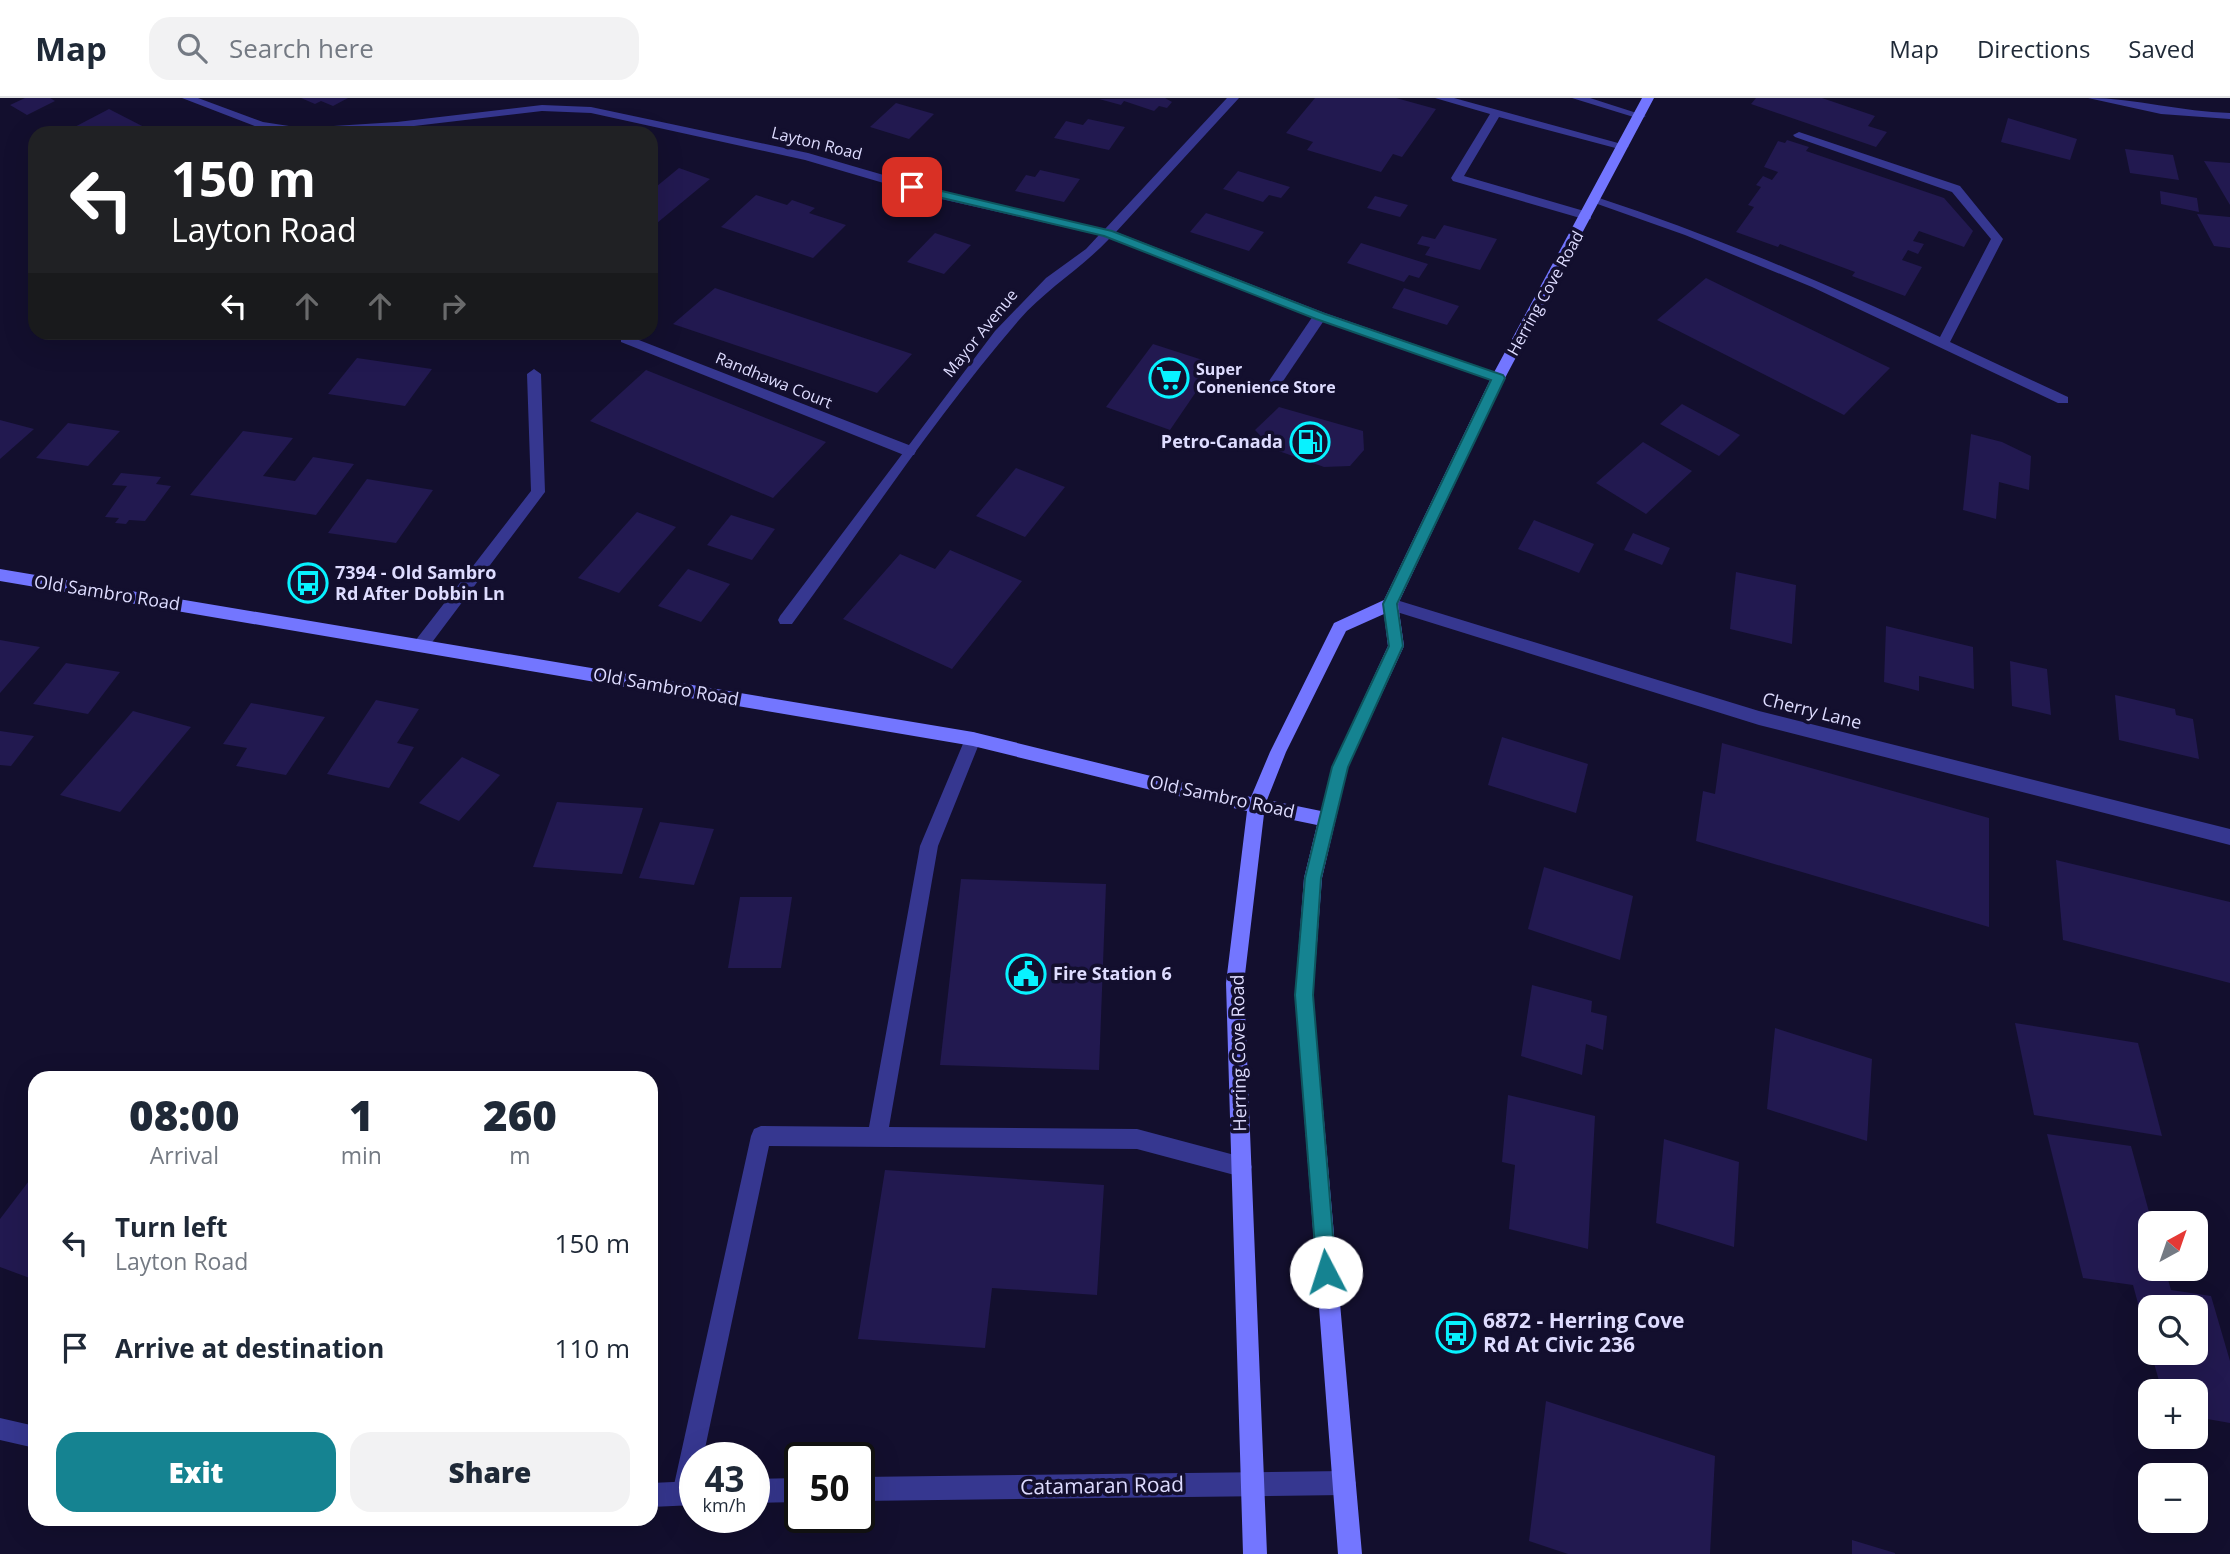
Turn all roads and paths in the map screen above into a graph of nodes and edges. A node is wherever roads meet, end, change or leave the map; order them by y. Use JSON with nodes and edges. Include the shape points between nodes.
{"nodes":[{"id":1,"x":188,"y":98,"type":"edge"},
{"id":2,"x":1233,"y":98,"type":"edge"},
{"id":3,"x":1440,"y":98,"type":"edge"},
{"id":4,"x":1578,"y":98,"type":"edge"},
{"id":5,"x":1648,"y":98,"type":"edge"},
{"id":6,"x":2094,"y":98,"type":"edge"},
{"id":7,"x":579,"y":104,"type":"edge"},
{"id":8,"x":1496,"y":113,"type":"junction"},
{"id":9,"x":1640,"y":116,"type":"junction"},
{"id":10,"x":2230,"y":117,"type":"edge"},
{"id":11,"x":268,"y":126,"type":"edge"},
{"id":12,"x":381,"y":126,"type":"edge"},
{"id":13,"x":1799,"y":135,"type":"dead end"},
{"id":14,"x":1623,"y":146,"type":"junction"},
{"id":15,"x":1595,"y":201,"type":"junction"},
{"id":16,"x":1587,"y":216,"type":"junction"},
{"id":17,"x":1108,"y":233,"type":"junction"},
{"id":18,"x":1320,"y":316,"type":"junction"},
{"id":19,"x":629,"y":340,"type":"edge"},
{"id":20,"x":1942,"y":343,"type":"junction"},
{"id":21,"x":534,"y":374,"type":"dead end"},
{"id":22,"x":1499,"y":378,"type":"junction"},
{"id":23,"x":1272,"y":387,"type":"dead end"},
{"id":24,"x":2063,"y":400,"type":"dead end"},
{"id":25,"x":909,"y":452,"type":"junction"},
{"id":26,"x":0,"y":575,"type":"edge"},
{"id":27,"x":1390,"y":604,"type":"junction"},
{"id":28,"x":786,"y":620,"type":"dead end"},
{"id":29,"x":421,"y":645,"type":"junction"},
{"id":30,"x":973,"y":740,"type":"junction"},
{"id":31,"x":1257,"y":803,"type":"junction"},
{"id":32,"x":1328,"y":820,"type":"junction"},
{"id":33,"x":2230,"y":836,"type":"edge"},
{"id":34,"x":877,"y":1137,"type":"junction"},
{"id":35,"x":1242,"y":1167,"type":"junction"},
{"id":36,"x":0,"y":1429,"type":"edge"},
{"id":37,"x":28,"y":1435,"type":"edge"},
{"id":38,"x":699,"y":1442,"type":"edge"},
{"id":39,"x":1344,"y":1483,"type":"junction"},
{"id":40,"x":1252,"y":1484,"type":"junction"},
{"id":41,"x":875,"y":1489,"type":"edge"},
{"id":42,"x":679,"y":1494,"type":"edge"},
{"id":43,"x":658,"y":1495,"type":"edge"},
{"id":44,"x":1255,"y":1554,"type":"edge"},
{"id":45,"x":1350,"y":1554,"type":"edge"}],
"edges":[{"from":1,"to":11,"type":"street","name":"Layton Road"},
{"from":2,"to":17,"type":"street","name":"Mayor Avenue"},
{"from":3,"to":8,"type":"street"},
{"from":4,"to":9,"type":"street"},
{"from":5,"to":9,"type":"main road","name":"Herring Cove Road"},
{"from":6,"to":10,"type":"street","via":[[2161,112]]},
{"from":7,"to":12,"type":"street","name":"Layton Road"},
{"from":7,"to":17,"type":"street","name":"Layton Road"},
{"from":8,"to":14,"type":"street"},
{"from":8,"to":16,"type":"street","via":[[1457,178]]},
{"from":9,"to":14,"type":"main road","name":"Herring Cove Road"},
{"from":13,"to":20,"type":"street","via":[[1956,189],[1997,239]]},
{"from":14,"to":15,"type":"main road","name":"Herring Cove Road"},
{"from":15,"to":16,"type":"main road","name":"Herring Cove Road"},
{"from":15,"to":20,"type":"street","via":[[1689,232],[1817,284]]},
{"from":16,"to":22,"type":"main road","name":"Herring Cove Road"},
{"from":17,"to":18,"type":"street","name":"Layton Road"},
{"from":17,"to":25,"type":"street","name":"Mayor Avenue","via":[[1022,306]]},
{"from":18,"to":22,"type":"street","name":"Layton Road"},
{"from":18,"to":23,"type":"street"},
{"from":19,"to":25,"type":"street","name":"Randhawa Court"},
{"from":20,"to":24,"type":"street"},
{"from":21,"to":29,"type":"street","via":[[538,492]]},
{"from":22,"to":27,"type":"main road","name":"Herring Cove Road"},
{"from":25,"to":28,"type":"street","name":"Mayor Avenue"},
{"from":26,"to":29,"type":"main road","name":"Old Sambro Road"},
{"from":27,"to":31,"type":"main road","name":"Herring Cove Road","via":[[1340,626]]},
{"from":27,"to":32,"type":"main road","via":[[1396,646],[1340,767]]},
{"from":27,"to":33,"type":"street","name":"Cherry Lane","via":[[1759,718]]},
{"from":29,"to":30,"type":"main road","name":"Old Sambro Road"},
{"from":30,"to":31,"type":"main road","name":"Old Sambro Road"},
{"from":30,"to":34,"type":"street","via":[[929,846]]},
{"from":31,"to":32,"type":"main road","name":"Old Sambro Road"},
{"from":31,"to":35,"type":"main road","name":"Herring Cove Road","via":[[1235,983]]},
{"from":32,"to":39,"type":"main road","via":[[1313,878],[1304,995]]},
{"from":34,"to":35,"type":"street","via":[[1137,1139]]},
{"from":34,"to":38,"type":"street","via":[[761,1136]]},
{"from":35,"to":40,"type":"main road","name":"Herring Cove Road"},
{"from":36,"to":37,"type":"street"},
{"from":39,"to":40,"type":"street","name":"Catamaran Road"},
{"from":39,"to":45,"type":"main road"},
{"from":40,"to":41,"type":"street","name":"Catamaran Road"},
{"from":40,"to":44,"type":"main road","name":"Herring Cove Road"},
{"from":42,"to":43,"type":"street"}]}
